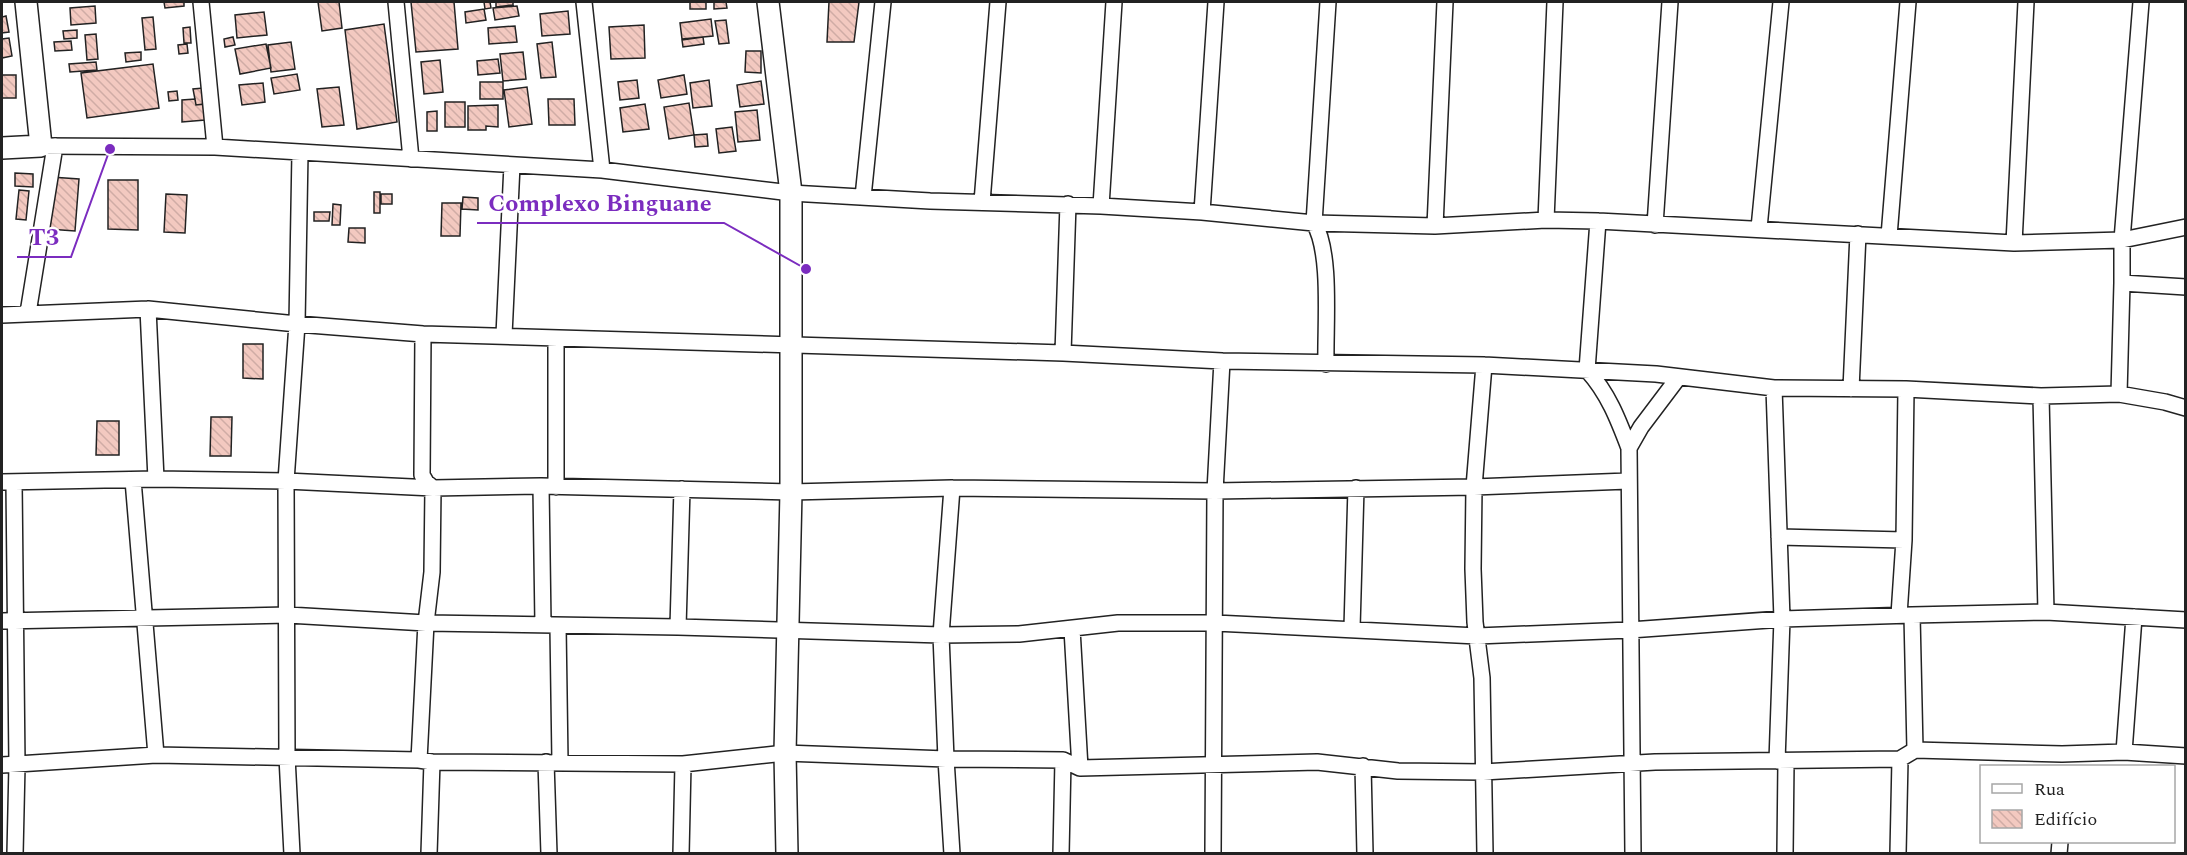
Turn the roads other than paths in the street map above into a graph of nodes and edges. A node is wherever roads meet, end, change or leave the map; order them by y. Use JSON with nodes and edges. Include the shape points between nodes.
{"nodes":[{"id":1,"x":26,"y":2,"type":"edge"},
{"id":2,"x":201,"y":2,"type":"edge"},
{"id":3,"x":396,"y":2,"type":"edge"},
{"id":4,"x":584,"y":2,"type":"edge"},
{"id":5,"x":768,"y":2,"type":"edge"},
{"id":6,"x":883,"y":2,"type":"edge"},
{"id":7,"x":998,"y":2,"type":"edge"},
{"id":8,"x":1114,"y":2,"type":"edge"},
{"id":9,"x":1216,"y":2,"type":"edge"},
{"id":10,"x":1328,"y":2,"type":"edge"},
{"id":11,"x":1445,"y":2,"type":"edge"},
{"id":12,"x":1555,"y":2,"type":"edge"},
{"id":13,"x":1670,"y":2,"type":"edge"},
{"id":14,"x":1781,"y":2,"type":"edge"},
{"id":15,"x":1908,"y":2,"type":"edge"},
{"id":16,"x":2026,"y":2,"type":"edge"},
{"id":17,"x":2141,"y":2,"type":"edge"},
{"id":18,"x":48,"y":146,"type":"junction"},
{"id":19,"x":215,"y":147,"type":"junction"},
{"id":20,"x":2,"y":148,"type":"edge"},
{"id":21,"x":300,"y":152,"type":"junction"},
{"id":22,"x":411,"y":159,"type":"junction"},
{"id":23,"x":512,"y":165,"type":"junction"},
{"id":24,"x":602,"y":170,"type":"junction"},
{"id":25,"x":791,"y":193,"type":"junction"},
{"id":26,"x":863,"y":197,"type":"junction"},
{"id":27,"x":982,"y":202,"type":"junction"},
{"id":28,"x":1068,"y":204,"type":"junction"},
{"id":29,"x":1101,"y":206,"type":"junction"},
{"id":30,"x":1202,"y":212,"type":"junction"},
{"id":31,"x":1546,"y":220,"type":"junction"},
{"id":32,"x":1598,"y":221,"type":"junction"},
{"id":33,"x":1314,"y":223,"type":"junction"},
{"id":34,"x":1655,"y":225,"type":"junction"},
{"id":35,"x":1436,"y":226,"type":"junction"},
{"id":36,"x":2186,"y":227,"type":"edge"},
{"id":37,"x":1760,"y":228,"type":"junction"},
{"id":38,"x":1858,"y":234,"type":"junction"},
{"id":39,"x":1888,"y":236,"type":"junction"},
{"id":40,"x":2122,"y":240,"type":"junction"},
{"id":41,"x":2014,"y":243,"type":"junction"},
{"id":42,"x":2122,"y":283,"type":"junction"},
{"id":43,"x":2186,"y":287,"type":"edge"},
{"id":44,"x":148,"y":309,"type":"junction"},
{"id":45,"x":28,"y":313,"type":"junction"},
{"id":46,"x":2,"y":315,"type":"edge"},
{"id":47,"x":297,"y":324,"type":"junction"},
{"id":48,"x":423,"y":334,"type":"junction"},
{"id":49,"x":504,"y":335,"type":"junction"},
{"id":50,"x":556,"y":339,"type":"junction"},
{"id":51,"x":791,"y":346,"type":"junction"},
{"id":52,"x":1063,"y":353,"type":"junction"},
{"id":53,"x":1222,"y":361,"type":"junction"},
{"id":54,"x":1326,"y":363,"type":"junction"},
{"id":55,"x":1484,"y":365,"type":"junction"},
{"id":56,"x":1587,"y":370,"type":"junction"},
{"id":57,"x":1678,"y":378,"type":"junction"},
{"id":58,"x":1774,"y":388,"type":"junction"},
{"id":59,"x":1851,"y":389,"type":"junction"},
{"id":60,"x":1906,"y":390,"type":"junction"},
{"id":61,"x":2119,"y":394,"type":"junction"},
{"id":62,"x":2041,"y":396,"type":"junction"},
{"id":63,"x":2186,"y":408,"type":"edge"},
{"id":64,"x":1629,"y":448,"type":"junction"},
{"id":65,"x":156,"y":479,"type":"junction"},
{"id":66,"x":133,"y":480,"type":"junction"},
{"id":67,"x":286,"y":481,"type":"junction"},
{"id":68,"x":1628,"y":481,"type":"junction"},
{"id":69,"x":8,"y":482,"type":"edge"},
{"id":70,"x":548,"y":486,"type":"junction"},
{"id":71,"x":1474,"y":487,"type":"junction"},
{"id":72,"x":433,"y":488,"type":"junction"},
{"id":73,"x":952,"y":488,"type":"junction"},
{"id":74,"x":1356,"y":488,"type":"junction"},
{"id":75,"x":682,"y":489,"type":"junction"},
{"id":76,"x":1215,"y":491,"type":"junction"},
{"id":77,"x":790,"y":492,"type":"junction"},
{"id":78,"x":1779,"y":537,"type":"junction"},
{"id":79,"x":1904,"y":540,"type":"junction"},
{"id":80,"x":2046,"y":612,"type":"junction"},
{"id":81,"x":288,"y":615,"type":"junction"},
{"id":82,"x":1906,"y":615,"type":"junction"},
{"id":83,"x":2134,"y":617,"type":"junction"},
{"id":84,"x":144,"y":618,"type":"junction"},
{"id":85,"x":1782,"y":619,"type":"junction"},
{"id":86,"x":2186,"y":620,"type":"edge"},
{"id":87,"x":8,"y":621,"type":"edge"},
{"id":88,"x":426,"y":623,"type":"junction"},
{"id":89,"x":1215,"y":623,"type":"junction"},
{"id":90,"x":551,"y":625,"type":"junction"},
{"id":91,"x":678,"y":627,"type":"junction"},
{"id":92,"x":1352,"y":628,"type":"junction"},
{"id":93,"x":1072,"y":629,"type":"junction"},
{"id":94,"x":1630,"y":630,"type":"junction"},
{"id":95,"x":788,"y":631,"type":"junction"},
{"id":96,"x":941,"y":635,"type":"junction"},
{"id":97,"x":1477,"y":636,"type":"junction"},
{"id":98,"x":1915,"y":750,"type":"junction"},
{"id":99,"x":2124,"y":752,"type":"junction"},
{"id":100,"x":785,"y":753,"type":"junction"},
{"id":101,"x":156,"y":755,"type":"junction"},
{"id":102,"x":2186,"y":756,"type":"edge"},
{"id":103,"x":287,"y":758,"type":"junction"},
{"id":104,"x":946,"y":759,"type":"junction"},
{"id":105,"x":1900,"y":759,"type":"junction"},
{"id":106,"x":1063,"y":760,"type":"junction"},
{"id":107,"x":2062,"y":760,"type":"edge"},
{"id":108,"x":425,"y":761,"type":"junction"},
{"id":109,"x":1781,"y":761,"type":"junction"},
{"id":110,"x":553,"y":762,"type":"junction"},
{"id":111,"x":683,"y":764,"type":"junction"},
{"id":112,"x":1214,"y":764,"type":"junction"},
{"id":113,"x":9,"y":765,"type":"edge"},
{"id":114,"x":1632,"y":765,"type":"junction"},
{"id":115,"x":1363,"y":766,"type":"junction"},
{"id":116,"x":1080,"y":768,"type":"junction"},
{"id":117,"x":1484,"y":772,"type":"junction"},
{"id":118,"x":15,"y":854,"type":"edge"},
{"id":119,"x":292,"y":854,"type":"edge"},
{"id":120,"x":429,"y":854,"type":"edge"},
{"id":121,"x":549,"y":854,"type":"edge"},
{"id":122,"x":681,"y":854,"type":"edge"},
{"id":123,"x":787,"y":854,"type":"edge"},
{"id":124,"x":952,"y":854,"type":"edge"},
{"id":125,"x":1060,"y":854,"type":"edge"},
{"id":126,"x":1213,"y":854,"type":"edge"},
{"id":127,"x":1365,"y":854,"type":"edge"},
{"id":128,"x":1485,"y":854,"type":"edge"},
{"id":129,"x":1634,"y":854,"type":"edge"},
{"id":130,"x":1785,"y":854,"type":"edge"},
{"id":131,"x":1898,"y":854,"type":"edge"}],
"edges":[{"from":1,"to":18,"type":"street"},
{"from":2,"to":19,"type":"street"},
{"from":3,"to":22,"type":"street"},
{"from":4,"to":24,"type":"street"},
{"from":5,"to":25,"type":"street"},
{"from":6,"to":26,"type":"street"},
{"from":7,"to":27,"type":"street"},
{"from":8,"to":29,"type":"street"},
{"from":9,"to":30,"type":"street"},
{"from":10,"to":33,"type":"street"},
{"from":11,"to":35,"type":"street"},
{"from":12,"to":31,"type":"street"},
{"from":13,"to":34,"type":"street"},
{"from":14,"to":37,"type":"street"},
{"from":15,"to":39,"type":"street"},
{"from":16,"to":41,"type":"street"},
{"from":17,"to":40,"type":"street"},
{"from":18,"to":19,"type":"street"},
{"from":18,"to":20,"type":"street"},
{"from":18,"to":45,"type":"street"},
{"from":19,"to":21,"type":"street"},
{"from":21,"to":22,"type":"street"},
{"from":21,"to":47,"type":"street"},
{"from":22,"to":23,"type":"street"},
{"from":23,"to":24,"type":"street"},
{"from":23,"to":49,"type":"street"},
{"from":24,"to":25,"type":"street"},
{"from":25,"to":26,"type":"street"},
{"from":25,"to":51,"type":"street"},
{"from":26,"to":27,"type":"street"},
{"from":27,"to":28,"type":"street"},
{"from":28,"to":29,"type":"street"},
{"from":28,"to":52,"type":"street"},
{"from":29,"to":30,"type":"street"},
{"from":30,"to":33,"type":"street"},
{"from":31,"to":32,"type":"street"},
{"from":31,"to":35,"type":"street"},
{"from":32,"to":34,"type":"street"},
{"from":32,"to":56,"type":"street"},
{"from":33,"to":35,"type":"street"},
{"from":33,"to":54,"type":"street","via":[[1325,262]]},
{"from":34,"to":37,"type":"street"},
{"from":36,"to":40,"type":"street"},
{"from":37,"to":38,"type":"street"},
{"from":38,"to":39,"type":"street"},
{"from":38,"to":59,"type":"street"},
{"from":39,"to":41,"type":"street"},
{"from":40,"to":41,"type":"street"},
{"from":40,"to":42,"type":"street"},
{"from":42,"to":43,"type":"street"},
{"from":42,"to":61,"type":"street"},
{"from":44,"to":45,"type":"street"},
{"from":44,"to":47,"type":"street"},
{"from":44,"to":65,"type":"street"},
{"from":45,"to":46,"type":"street"},
{"from":47,"to":48,"type":"street"},
{"from":47,"to":67,"type":"street"},
{"from":48,"to":49,"type":"street"},
{"from":48,"to":72,"type":"street","via":[[422,475]]},
{"from":49,"to":50,"type":"street"},
{"from":50,"to":51,"type":"street"},
{"from":50,"to":70,"type":"street"},
{"from":51,"to":52,"type":"street"},
{"from":51,"to":77,"type":"street"},
{"from":52,"to":53,"type":"street"},
{"from":53,"to":54,"type":"street"},
{"from":53,"to":76,"type":"street"},
{"from":54,"to":55,"type":"street"},
{"from":55,"to":56,"type":"street"},
{"from":55,"to":71,"type":"street"},
{"from":56,"to":57,"type":"street"},
{"from":56,"to":64,"type":"street","via":[[1616,413]]},
{"from":57,"to":58,"type":"street"},
{"from":57,"to":64,"type":"street"},
{"from":58,"to":59,"type":"street"},
{"from":58,"to":78,"type":"street"},
{"from":59,"to":60,"type":"street"},
{"from":60,"to":62,"type":"street"},
{"from":60,"to":79,"type":"street"},
{"from":61,"to":62,"type":"street"},
{"from":61,"to":63,"type":"street"},
{"from":62,"to":80,"type":"street"},
{"from":64,"to":68,"type":"street"},
{"from":65,"to":66,"type":"street"},
{"from":65,"to":67,"type":"street"},
{"from":66,"to":69,"type":"street"},
{"from":66,"to":84,"type":"street"},
{"from":67,"to":72,"type":"street"},
{"from":67,"to":81,"type":"street"},
{"from":68,"to":71,"type":"street"},
{"from":68,"to":94,"type":"street"},
{"from":69,"to":87,"type":"street"},
{"from":70,"to":72,"type":"street"},
{"from":70,"to":75,"type":"street"},
{"from":70,"to":90,"type":"street"},
{"from":71,"to":74,"type":"street"},
{"from":71,"to":97,"type":"street"},
{"from":72,"to":88,"type":"street","via":[[432,572]]},
{"from":73,"to":76,"type":"street"},
{"from":73,"to":77,"type":"street"},
{"from":73,"to":96,"type":"street"},
{"from":74,"to":76,"type":"street"},
{"from":74,"to":92,"type":"street"},
{"from":75,"to":77,"type":"street"},
{"from":75,"to":91,"type":"street"},
{"from":76,"to":89,"type":"street"},
{"from":77,"to":95,"type":"street"},
{"from":78,"to":79,"type":"street"},
{"from":78,"to":85,"type":"street"},
{"from":79,"to":82,"type":"street"},
{"from":80,"to":82,"type":"street"},
{"from":80,"to":83,"type":"street"},
{"from":81,"to":84,"type":"street"},
{"from":81,"to":88,"type":"street"},
{"from":81,"to":103,"type":"street"},
{"from":82,"to":85,"type":"street"},
{"from":82,"to":98,"type":"street"},
{"from":83,"to":86,"type":"street"},
{"from":83,"to":99,"type":"street"},
{"from":84,"to":87,"type":"street"},
{"from":84,"to":101,"type":"street"},
{"from":85,"to":94,"type":"street"},
{"from":85,"to":109,"type":"street"},
{"from":87,"to":113,"type":"street"},
{"from":88,"to":90,"type":"street"},
{"from":88,"to":108,"type":"street"},
{"from":89,"to":92,"type":"street"},
{"from":89,"to":93,"type":"street","via":[[1119,623]]},
{"from":89,"to":112,"type":"street"},
{"from":90,"to":91,"type":"street"},
{"from":90,"to":110,"type":"street"},
{"from":91,"to":95,"type":"street"},
{"from":92,"to":97,"type":"street"},
{"from":93,"to":96,"type":"street"},
{"from":93,"to":116,"type":"street"},
{"from":94,"to":97,"type":"street"},
{"from":94,"to":114,"type":"street"},
{"from":95,"to":96,"type":"street"},
{"from":95,"to":100,"type":"street"},
{"from":96,"to":104,"type":"street"},
{"from":97,"to":117,"type":"street"},
{"from":98,"to":105,"type":"street"},
{"from":98,"to":107,"type":"street"},
{"from":99,"to":102,"type":"street"},
{"from":99,"to":107,"type":"street"},
{"from":100,"to":104,"type":"street"},
{"from":100,"to":111,"type":"street"},
{"from":100,"to":123,"type":"street"},
{"from":101,"to":103,"type":"street"},
{"from":101,"to":113,"type":"street"},
{"from":103,"to":108,"type":"street"},
{"from":103,"to":119,"type":"street"},
{"from":104,"to":106,"type":"street"},
{"from":104,"to":124,"type":"street"},
{"from":105,"to":109,"type":"street"},
{"from":105,"to":131,"type":"street"},
{"from":106,"to":116,"type":"street"},
{"from":106,"to":125,"type":"street"},
{"from":108,"to":110,"type":"street"},
{"from":108,"to":120,"type":"street"},
{"from":109,"to":114,"type":"street"},
{"from":109,"to":130,"type":"street"},
{"from":110,"to":111,"type":"street"},
{"from":110,"to":121,"type":"street"},
{"from":111,"to":122,"type":"street"},
{"from":112,"to":115,"type":"street","via":[[1317,762]]},
{"from":112,"to":116,"type":"street"},
{"from":112,"to":126,"type":"street"},
{"from":113,"to":118,"type":"street"},
{"from":114,"to":117,"type":"street"},
{"from":114,"to":129,"type":"street"},
{"from":115,"to":117,"type":"street","via":[[1398,771]]},
{"from":115,"to":127,"type":"street"},
{"from":117,"to":128,"type":"street"}]}
